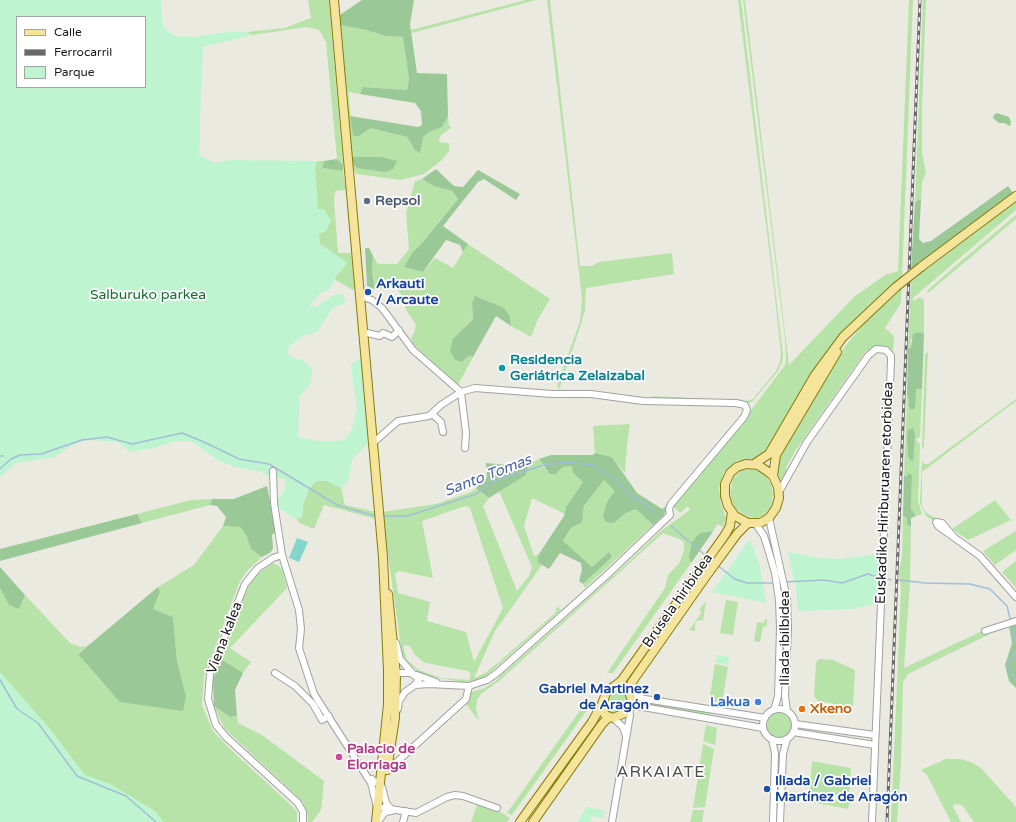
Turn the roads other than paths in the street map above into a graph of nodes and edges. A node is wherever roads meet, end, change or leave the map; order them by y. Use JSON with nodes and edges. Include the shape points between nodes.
{"nodes":[{"id":1,"x":334,"y":0,"type":"edge"},
{"id":2,"x":1016,"y":196,"type":"edge"},
{"id":3,"x":360,"y":296,"type":"junction"},
{"id":4,"x":867,"y":314,"type":"junction"},
{"id":5,"x":399,"y":330,"type":"junction"},
{"id":6,"x":363,"y":332,"type":"junction"},
{"id":7,"x":461,"y":392,"type":"junction"},
{"id":8,"x":432,"y":414,"type":"junction"},
{"id":9,"x":443,"y":432,"type":"dead end"},
{"id":10,"x":374,"y":443,"type":"junction"},
{"id":11,"x":465,"y":448,"type":"dead end"},
{"id":12,"x":754,"y":464,"type":"junction"},
{"id":13,"x":273,"y":472,"type":"dead end"},
{"id":14,"x":773,"y":476,"type":"junction"},
{"id":15,"x":778,"y":492,"type":"junction"},
{"id":16,"x":732,"y":512,"type":"junction"},
{"id":17,"x":770,"y":518,"type":"junction"},
{"id":18,"x":752,"y":523,"type":"junction"},
{"id":19,"x":953,"y":536,"type":"dead end"},
{"id":20,"x":280,"y":545,"type":"junction"},
{"id":21,"x":282,"y":555,"type":"junction"},
{"id":22,"x":383,"y":557,"type":"junction"},
{"id":23,"x":271,"y":560,"type":"junction"},
{"id":24,"x":285,"y":566,"type":"junction"},
{"id":25,"x":1016,"y":597,"type":"edge"},
{"id":26,"x":1016,"y":621,"type":"edge"},
{"id":27,"x":393,"y":625,"type":"junction"},
{"id":28,"x":985,"y":631,"type":"dead end"},
{"id":29,"x":275,"y":673,"type":"dead end"},
{"id":30,"x":414,"y":674,"type":"junction"},
{"id":31,"x":396,"y":675,"type":"junction"},
{"id":32,"x":445,"y":684,"type":"junction"},
{"id":33,"x":416,"y":685,"type":"junction"},
{"id":34,"x":616,"y":685,"type":"junction"},
{"id":35,"x":469,"y":686,"type":"junction"},
{"id":36,"x":630,"y":692,"type":"junction"},
{"id":37,"x":601,"y":706,"type":"junction"},
{"id":38,"x":629,"y":708,"type":"junction"},
{"id":39,"x":774,"y":710,"type":"junction"},
{"id":40,"x":787,"y":711,"type":"junction"},
{"id":41,"x":329,"y":716,"type":"junction"},
{"id":42,"x":611,"y":718,"type":"junction"},
{"id":43,"x":765,"y":718,"type":"junction"},
{"id":44,"x":795,"y":724,"type":"junction"},
{"id":45,"x":387,"y":725,"type":"junction"},
{"id":46,"x":763,"y":728,"type":"junction"},
{"id":47,"x":793,"y":732,"type":"junction"},
{"id":48,"x":875,"y":735,"type":"junction"},
{"id":49,"x":392,"y":736,"type":"junction"},
{"id":50,"x":626,"y":736,"type":"junction"},
{"id":51,"x":772,"y":739,"type":"junction"},
{"id":52,"x":787,"y":739,"type":"junction"},
{"id":53,"x":875,"y":745,"type":"junction"},
{"id":54,"x":384,"y":772,"type":"junction"},
{"id":55,"x":370,"y":780,"type":"junction"},
{"id":56,"x":382,"y":789,"type":"junction"},
{"id":57,"x":380,"y":807,"type":"junction"},
{"id":58,"x":497,"y":808,"type":"dead end"},
{"id":59,"x":393,"y":810,"type":"junction"},
{"id":60,"x":406,"y":811,"type":"junction"},
{"id":61,"x":780,"y":820,"type":"edge"},
{"id":62,"x":378,"y":821,"type":"edge"},
{"id":63,"x":303,"y":822,"type":"edge"},
{"id":64,"x":403,"y":822,"type":"edge"},
{"id":65,"x":520,"y":822,"type":"edge"},
{"id":66,"x":533,"y":822,"type":"edge"},
{"id":67,"x":612,"y":822,"type":"edge"},
{"id":68,"x":773,"y":822,"type":"edge"},
{"id":69,"x":786,"y":822,"type":"edge"},
{"id":70,"x":872,"y":822,"type":"edge"}],
"edges":[{"from":1,"to":3,"type":"main road"},
{"from":2,"to":4,"type":"main road","bridge":true,"via":[[921,267]]},
{"from":3,"to":5,"type":"street","via":[[372,300],[382,308]]},
{"from":3,"to":6,"type":"main road"},
{"from":4,"to":12,"type":"main road","via":[[843,337],[820,367],[769,454]]},
{"from":4,"to":14,"type":"main road","via":[[815,387],[776,455]]},
{"from":5,"to":6,"type":"street","via":[[392,337],[383,333],[380,336]]},
{"from":5,"to":7,"type":"street","via":[[413,350]]},
{"from":6,"to":10,"type":"main road"},
{"from":7,"to":8,"type":"street","via":[[440,405]]},
{"from":7,"to":11,"type":"street","via":[[466,433]]},
{"from":7,"to":35,"type":"street","via":[[475,388],[552,394],[591,394],[643,401],[736,403],[745,405],[748,410],[671,504],[670,515],[497,673],[487,680]]},
{"from":8,"to":9,"type":"street","via":[[442,422]]},
{"from":8,"to":10,"type":"street","via":[[398,421]]},
{"from":10,"to":22,"type":"main road"},
{"from":12,"to":14,"type":"main road"},
{"from":12,"to":16,"type":"main road","via":[[737,467],[727,479],[725,496]]},
{"from":13,"to":20,"type":"street"},
{"from":14,"to":15,"type":"main road"},
{"from":15,"to":17,"type":"main road","via":[[776,508]]},
{"from":15,"to":48,"type":"street","name":"Euskadiko Hiriburuaren etorbidea","via":[[807,442],[868,356],[876,349],[886,350],[891,356],[891,361]]},
{"from":16,"to":18,"type":"main road"},
{"from":16,"to":34,"type":"main road","name":"Brusela hiribidea","via":[[730,526],[722,540]]},
{"from":17,"to":18,"type":"main road"},
{"from":17,"to":40,"type":"street","name":"Iliada ibilbidea","via":[[787,599]]},
{"from":18,"to":36,"type":"main road","name":"Brusela hiribidea","via":[[729,545],[707,575],[632,682]]},
{"from":18,"to":39,"type":"street","name":"Iliada ibilbidea","via":[[764,536],[779,600],[778,696]]},
{"from":19,"to":25,"type":"street","via":[[980,556]]},
{"from":20,"to":21,"type":"street"},
{"from":20,"to":23,"type":"street","via":[[279,552]]},
{"from":21,"to":23,"type":"street","name":"Viena kalea"},
{"from":21,"to":24,"type":"street"},
{"from":22,"to":27,"type":"main road"},
{"from":22,"to":45,"type":"main road","via":[[388,671]]},
{"from":23,"to":24,"type":"street"},
{"from":23,"to":63,"type":"street","name":"Viena kalea","via":[[258,568],[245,584],[210,674],[208,699],[216,725],[298,803]]},
{"from":24,"to":41,"type":"street","via":[[298,610],[301,629],[299,648],[314,694]]},
{"from":26,"to":28,"type":"street"},
{"from":27,"to":30,"type":"street","via":[[400,659]]},
{"from":27,"to":31,"type":"main road"},
{"from":29,"to":41,"type":"street","via":[[295,686],[313,704],[322,720]]},
{"from":30,"to":31,"type":"street"},
{"from":30,"to":32,"type":"street"},
{"from":30,"to":33,"type":"street","via":[[419,679]]},
{"from":31,"to":45,"type":"street","via":[[391,684]]},
{"from":31,"to":49,"type":"main road","via":[[396,706]]},
{"from":32,"to":33,"type":"street"},
{"from":32,"to":35,"type":"street"},
{"from":33,"to":49,"type":"street","via":[[405,692],[400,701]]},
{"from":34,"to":36,"type":"main road","via":[[624,686]]},
{"from":34,"to":37,"type":"main road","via":[[607,691]]},
{"from":35,"to":54,"type":"street","via":[[466,699]]},
{"from":36,"to":38,"type":"main road","via":[[632,700]]},
{"from":36,"to":43,"type":"street","via":[[645,699]]},
{"from":37,"to":42,"type":"main road","via":[[602,712]]},
{"from":37,"to":65,"type":"main road"},
{"from":38,"to":42,"type":"main road","via":[[622,715]]},
{"from":38,"to":46,"type":"street","via":[[643,707]]},
{"from":38,"to":50,"type":"street"},
{"from":39,"to":40,"type":"street"},
{"from":39,"to":43,"type":"street"},
{"from":40,"to":44,"type":"street"},
{"from":41,"to":55,"type":"street"},
{"from":42,"to":50,"type":"street","via":[[623,727]]},
{"from":42,"to":66,"type":"main road","via":[[602,724]]},
{"from":43,"to":46,"type":"street"},
{"from":44,"to":47,"type":"street"},
{"from":44,"to":48,"type":"street"},
{"from":45,"to":54,"type":"main road"},
{"from":46,"to":51,"type":"street"},
{"from":47,"to":52,"type":"street"},
{"from":47,"to":53,"type":"street"},
{"from":48,"to":53,"type":"street","name":"Euskadiko Hiriburuaren etorbidea"},
{"from":49,"to":54,"type":"main road"},
{"from":50,"to":67,"type":"street"},
{"from":51,"to":52,"type":"street"},
{"from":51,"to":68,"type":"street","via":[[775,754]]},
{"from":52,"to":61,"type":"street","via":[[783,749]]},
{"from":53,"to":70,"type":"street","name":"Euskadiko Hiriburuaren etorbidea"},
{"from":54,"to":55,"type":"street"},
{"from":54,"to":56,"type":"main road"},
{"from":55,"to":56,"type":"street"},
{"from":55,"to":57,"type":"street"},
{"from":56,"to":57,"type":"main road"},
{"from":56,"to":59,"type":"street","via":[[389,808]]},
{"from":57,"to":59,"type":"street"},
{"from":57,"to":62,"type":"main road"},
{"from":58,"to":60,"type":"street","via":[[455,795],[416,813]]},
{"from":59,"to":60,"type":"street"},
{"from":59,"to":62,"type":"street","via":[[385,812]]},
{"from":60,"to":64,"type":"street"},
{"from":61,"to":69,"type":"street"}]}
